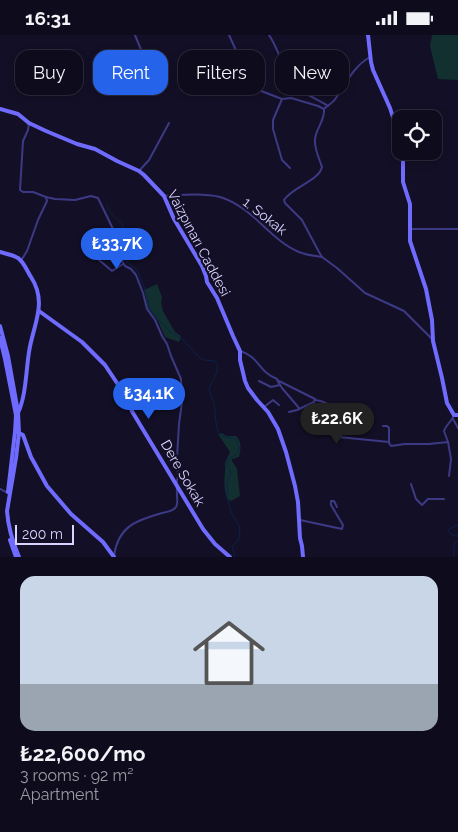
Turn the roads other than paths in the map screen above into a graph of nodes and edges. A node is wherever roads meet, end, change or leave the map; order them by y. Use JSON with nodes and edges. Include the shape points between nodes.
{"nodes":[{"id":1,"x":135,"y":35,"type":"edge"},
{"id":2,"x":229,"y":35,"type":"edge"},
{"id":3,"x":269,"y":35,"type":"edge"},
{"id":4,"x":368,"y":35,"type":"edge"},
{"id":5,"x":142,"y":50,"type":"edge"},
{"id":6,"x":370,"y":57,"type":"junction"},
{"id":7,"x":282,"y":99,"type":"junction"},
{"id":8,"x":328,"y":106,"type":"junction"},
{"id":9,"x":0,"y":109,"type":"edge"},
{"id":10,"x":324,"y":109,"type":"junction"},
{"id":11,"x":392,"y":114,"type":"edge"},
{"id":12,"x":29,"y":123,"type":"junction"},
{"id":13,"x":169,"y":123,"type":"dead end"},
{"id":14,"x":403,"y":160,"type":"edge"},
{"id":15,"x":290,"y":168,"type":"dead end"},
{"id":16,"x":139,"y":171,"type":"junction"},
{"id":17,"x":164,"y":196,"type":"junction"},
{"id":18,"x":46,"y":197,"type":"junction"},
{"id":19,"x":410,"y":229,"type":"junction"},
{"id":20,"x":458,"y":229,"type":"edge"},
{"id":21,"x":0,"y":252,"type":"edge"},
{"id":22,"x":322,"y":257,"type":"junction"},
{"id":23,"x":21,"y":260,"type":"junction"},
{"id":24,"x":99,"y":260,"type":"dead end"},
{"id":25,"x":123,"y":264,"type":"junction"},
{"id":26,"x":39,"y":311,"type":"junction"},
{"id":27,"x":0,"y":327,"type":"edge"},
{"id":28,"x":0,"y":338,"type":"edge"},
{"id":29,"x":433,"y":341,"type":"junction"},
{"id":30,"x":240,"y":351,"type":"junction"},
{"id":31,"x":278,"y":380,"type":"junction"},
{"id":32,"x":259,"y":381,"type":"dead end"},
{"id":33,"x":280,"y":385,"type":"junction"},
{"id":34,"x":315,"y":400,"type":"junction"},
{"id":35,"x":279,"y":405,"type":"dead end"},
{"id":36,"x":264,"y":407,"type":"junction"},
{"id":37,"x":299,"y":408,"type":"junction"},
{"id":38,"x":289,"y":412,"type":"dead end"},
{"id":39,"x":17,"y":414,"type":"junction"},
{"id":40,"x":455,"y":416,"type":"edge"},
{"id":41,"x":383,"y":426,"type":"dead end"},
{"id":42,"x":458,"y":428,"type":"edge"},
{"id":43,"x":17,"y":432,"type":"junction"},
{"id":44,"x":389,"y":442,"type":"junction"},
{"id":45,"x":448,"y":442,"type":"junction"},
{"id":46,"x":449,"y":476,"type":"dead end"},
{"id":47,"x":411,"y":484,"type":"dead end"},
{"id":48,"x":177,"y":485,"type":"junction"},
{"id":49,"x":0,"y":489,"type":"edge"},
{"id":50,"x":9,"y":493,"type":"junction"},
{"id":51,"x":444,"y":499,"type":"dead end"},
{"id":52,"x":337,"y":507,"type":"dead end"},
{"id":53,"x":300,"y":520,"type":"junction"},
{"id":54,"x":17,"y":557,"type":"edge"},
{"id":55,"x":114,"y":557,"type":"edge"},
{"id":56,"x":230,"y":557,"type":"edge"},
{"id":57,"x":303,"y":557,"type":"edge"}],
"edges":[{"from":1,"to":5,"type":"street"},
{"from":2,"to":7,"type":"street","via":[[253,86]]},
{"from":3,"to":8,"type":"street","via":[[294,83]]},
{"from":4,"to":6,"type":"street"},
{"from":6,"to":8,"type":"street","via":[[356,69]]},
{"from":6,"to":11,"type":"street"},
{"from":7,"to":10,"type":"street","via":[[291,98]]},
{"from":7,"to":15,"type":"street","via":[[273,120],[273,129],[282,160]]},
{"from":8,"to":10,"type":"street"},
{"from":9,"to":12,"type":"street","name":"Vaizpınarı Caddesi","via":[[18,114]]},
{"from":10,"to":22,"type":"street","via":[[315,140],[321,170],[284,200],[302,220]]},
{"from":12,"to":16,"type":"street","name":"Vaizpınarı Caddesi","via":[[95,149]]},
{"from":12,"to":18,"type":"street","via":[[23,141],[20,189]]},
{"from":13,"to":16,"type":"street","via":[[149,160]]},
{"from":14,"to":19,"type":"street","via":[[403,182],[410,204]]},
{"from":16,"to":17,"type":"street","name":"Vaizpınarı Caddesi"},
{"from":17,"to":22,"type":"street","name":"1. Sokak","via":[[198,195],[223,199],[245,210],[295,251]]},
{"from":17,"to":30,"type":"street","name":"Vaizpınarı Caddesi","via":[[202,266]]},
{"from":18,"to":23,"type":"street"},
{"from":18,"to":25,"type":"street","via":[[72,201],[98,197],[114,231]]},
{"from":19,"to":20,"type":"street"},
{"from":19,"to":29,"type":"street","via":[[411,245],[426,289]]},
{"from":21,"to":23,"type":"street"},
{"from":22,"to":29,"type":"street","via":[[365,293],[402,310]]},
{"from":23,"to":26,"type":"street","via":[[37,288]]},
{"from":24,"to":25,"type":"street","via":[[112,271]]},
{"from":25,"to":48,"type":"street","via":[[136,275],[147,309],[167,343],[181,379]]},
{"from":26,"to":39,"type":"street"},
{"from":26,"to":48,"type":"street","name":"Dere Sokak","via":[[82,342],[105,365]]},
{"from":27,"to":39,"type":"street"},
{"from":28,"to":39,"type":"street"},
{"from":29,"to":40,"type":"street","via":[[447,403]]},
{"from":30,"to":31,"type":"street","via":[[249,354],[265,373]]},
{"from":30,"to":36,"type":"street","name":"Vaizpınarı Caddesi","via":[[245,381]]},
{"from":31,"to":33,"type":"street"},
{"from":31,"to":34,"type":"street"},
{"from":32,"to":33,"type":"street","via":[[271,387]]},
{"from":33,"to":37,"type":"street"},
{"from":34,"to":37,"type":"street"},
{"from":34,"to":44,"type":"street","via":[[322,400],[334,409],[339,437]]},
{"from":35,"to":36,"type":"street","via":[[273,400]]},
{"from":36,"to":53,"type":"street","name":"Vaizpınarı Caddesi","via":[[278,429],[286,452]]},
{"from":37,"to":38,"type":"street"},
{"from":39,"to":43,"type":"street"},
{"from":40,"to":42,"type":"street"},
{"from":40,"to":45,"type":"street","via":[[444,431]]},
{"from":41,"to":44,"type":"street","via":[[389,428]]},
{"from":43,"to":50,"type":"street"},
{"from":43,"to":55,"type":"street","via":[[23,435],[31,457],[51,491]]},
{"from":44,"to":45,"type":"street","via":[[392,446]]},
{"from":45,"to":46,"type":"street"},
{"from":47,"to":51,"type":"street","via":[[416,499],[422,505],[428,499]]},
{"from":48,"to":55,"type":"street","via":[[176,509],[140,519],[126,529],[117,543]]},
{"from":48,"to":56,"type":"street","name":"Dere Sokak","via":[[203,529]]},
{"from":49,"to":50,"type":"street"},
{"from":50,"to":54,"type":"street","via":[[7,511]]},
{"from":52,"to":53,"type":"street","via":[[331,501],[342,529]]},
{"from":53,"to":57,"type":"street","name":"Vaizpınarı Caddesi"}]}
